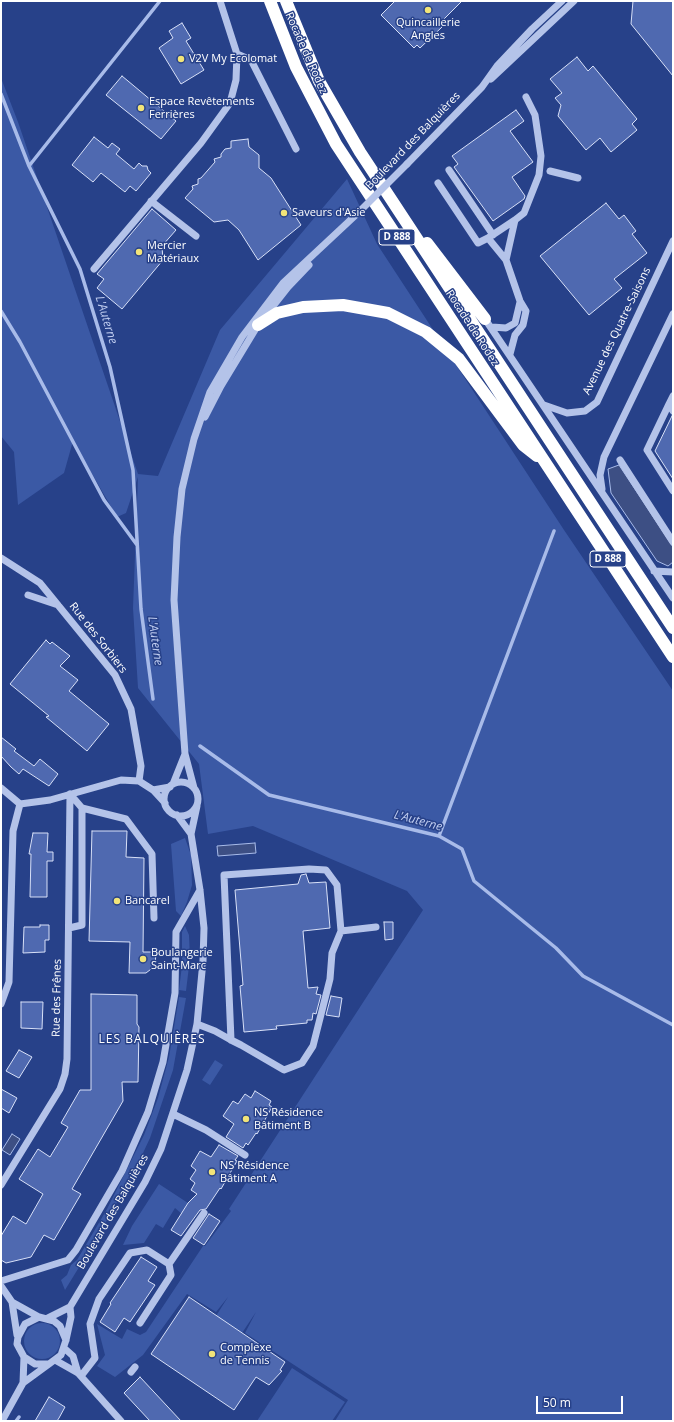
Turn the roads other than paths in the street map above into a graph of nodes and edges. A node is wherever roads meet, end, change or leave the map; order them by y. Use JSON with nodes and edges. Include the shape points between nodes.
{"nodes":[{"id":1,"x":220,"y":1,"type":"edge"},
{"id":2,"x":270,"y":1,"type":"edge"},
{"id":3,"x":286,"y":1,"type":"edge"},
{"id":4,"x":562,"y":1,"type":"edge"},
{"id":5,"x":574,"y":1,"type":"edge"},
{"id":6,"x":237,"y":54,"type":"junction"},
{"id":7,"x":482,"y":86,"type":"junction"},
{"id":8,"x":526,"y":97,"type":"dead end"},
{"id":9,"x":296,"y":149,"type":"dead end"},
{"id":10,"x":449,"y":170,"type":"dead end"},
{"id":11,"x":550,"y":171,"type":"dead end"},
{"id":12,"x":578,"y":178,"type":"dead end"},
{"id":13,"x":438,"y":183,"type":"dead end"},
{"id":14,"x":387,"y":195,"type":"junction"},
{"id":15,"x":151,"y":201,"type":"junction"},
{"id":16,"x":359,"y":212,"type":"junction"},
{"id":17,"x":515,"y":220,"type":"junction"},
{"id":18,"x":196,"y":236,"type":"dead end"},
{"id":19,"x":490,"y":237,"type":"junction"},
{"id":20,"x":673,"y":242,"type":"edge"},
{"id":21,"x":506,"y":260,"type":"junction"},
{"id":22,"x":94,"y":269,"type":"dead end"},
{"id":23,"x":520,"y":301,"type":"junction"},
{"id":24,"x":673,"y":314,"type":"edge"},
{"id":25,"x":488,"y":323,"type":"junction"},
{"id":26,"x":258,"y":325,"type":"junction"},
{"id":27,"x":510,"y":354,"type":"junction"},
{"id":28,"x":673,"y":396,"type":"edge"},
{"id":29,"x":544,"y":405,"type":"junction"},
{"id":30,"x":671,"y":407,"type":"edge"},
{"id":31,"x":194,"y":439,"type":"junction"},
{"id":32,"x":620,"y":460,"type":"dead end"},
{"id":33,"x":544,"y":461,"type":"junction"},
{"id":34,"x":602,"y":491,"type":"junction"},
{"id":35,"x":673,"y":491,"type":"edge"},
{"id":36,"x":673,"y":542,"type":"edge"},
{"id":37,"x":1,"y":558,"type":"edge"},
{"id":38,"x":654,"y":571,"type":"junction"},
{"id":39,"x":673,"y":572,"type":"edge"},
{"id":40,"x":28,"y":595,"type":"dead end"},
{"id":41,"x":673,"y":598,"type":"edge"},
{"id":42,"x":59,"y":606,"type":"junction"},
{"id":43,"x":673,"y":628,"type":"edge"},
{"id":44,"x":673,"y":657,"type":"edge"},
{"id":45,"x":185,"y":754,"type":"junction"},
{"id":46,"x":139,"y":781,"type":"junction"},
{"id":47,"x":171,"y":785,"type":"junction"},
{"id":48,"x":1,"y":788,"type":"edge"},
{"id":49,"x":194,"y":788,"type":"junction"},
{"id":50,"x":153,"y":790,"type":"junction"},
{"id":51,"x":70,"y":794,"type":"junction"},
{"id":52,"x":165,"y":803,"type":"junction"},
{"id":53,"x":20,"y":804,"type":"junction"},
{"id":54,"x":197,"y":806,"type":"junction"},
{"id":55,"x":82,"y":808,"type":"junction"},
{"id":56,"x":177,"y":815,"type":"junction"},
{"id":57,"x":191,"y":834,"type":"junction"},
{"id":58,"x":200,"y":890,"type":"junction"},
{"id":59,"x":154,"y":918,"type":"dead end"},
{"id":60,"x":376,"y":927,"type":"dead end"},
{"id":61,"x":69,"y":928,"type":"junction"},
{"id":62,"x":341,"y":931,"type":"junction"},
{"id":63,"x":1,"y":1004,"type":"edge"},
{"id":64,"x":197,"y":1024,"type":"junction"},
{"id":65,"x":230,"y":1040,"type":"junction"},
{"id":66,"x":173,"y":1114,"type":"junction"},
{"id":67,"x":245,"y":1155,"type":"dead end"},
{"id":68,"x":1,"y":1185,"type":"edge"},
{"id":69,"x":204,"y":1213,"type":"dead end"},
{"id":70,"x":169,"y":1264,"type":"junction"},
{"id":71,"x":1,"y":1281,"type":"edge"},
{"id":72,"x":1,"y":1286,"type":"edge"},
{"id":73,"x":12,"y":1302,"type":"junction"},
{"id":74,"x":70,"y":1307,"type":"junction"},
{"id":75,"x":39,"y":1317,"type":"junction"},
{"id":76,"x":48,"y":1318,"type":"junction"},
{"id":77,"x":140,"y":1323,"type":"dead end"},
{"id":78,"x":18,"y":1337,"type":"junction"},
{"id":79,"x":65,"y":1344,"type":"junction"},
{"id":80,"x":24,"y":1357,"type":"junction"},
{"id":81,"x":52,"y":1362,"type":"junction"},
{"id":82,"x":80,"y":1374,"type":"junction"},
{"id":83,"x":23,"y":1383,"type":"junction"},
{"id":84,"x":2,"y":1421,"type":"edge"},
{"id":85,"x":121,"y":1421,"type":"edge"}],
"edges":[{"from":1,"to":6,"type":"street"},
{"from":2,"to":33,"type":"highway","name":"Rocade de Rodez","number":"D 888","via":[[296,67],[336,144]]},
{"from":3,"to":14,"type":"highway","name":"Rocade de Rodez","number":"D 888","via":[[319,81]]},
{"from":4,"to":7,"type":"street","name":"Boulevard des Balquières","via":[[497,66]]},
{"from":5,"to":7,"type":"street","name":"Boulevard des Balquières"},
{"from":6,"to":9,"type":"street","via":[[251,60]]},
{"from":6,"to":15,"type":"street","via":[[236,80],[230,103],[201,143]]},
{"from":7,"to":16,"type":"street","name":"Boulevard des Balquières","bridge":true},
{"from":8,"to":17,"type":"street","via":[[535,115],[541,156],[539,176],[524,213]]},
{"from":10,"to":19,"type":"street"},
{"from":11,"to":12,"type":"street"},
{"from":13,"to":19,"type":"street","via":[[478,243]]},
{"from":14,"to":25,"type":"highway","via":[[445,265]]},
{"from":14,"to":43,"type":"highway","name":"Rocade de Rodez","number":"D 888"},
{"from":15,"to":18,"type":"street"},
{"from":15,"to":22,"type":"street"},
{"from":16,"to":26,"type":"street","name":"Boulevard des Balquières","via":[[288,287]]},
{"from":16,"to":31,"type":"street","name":"Boulevard des Balquières","via":[[283,284],[242,337],[210,392]]},
{"from":17,"to":19,"type":"street"},
{"from":17,"to":21,"type":"street"},
{"from":19,"to":21,"type":"street"},
{"from":20,"to":29,"type":"street","name":"Avenue des Quatre-Saisons","via":[[597,402],[585,411],[567,413]]},
{"from":21,"to":23,"type":"street"},
{"from":23,"to":25,"type":"street","via":[[515,323],[506,328]]},
{"from":23,"to":27,"type":"street","via":[[526,311],[525,318],[515,335]]},
{"from":24,"to":34,"type":"street","via":[[604,457],[600,475]]},
{"from":25,"to":27,"type":"street"},
{"from":26,"to":31,"type":"street","name":"Boulevard des Balquières","via":[[221,386]]},
{"from":26,"to":33,"type":"highway","via":[[277,313],[303,307],[343,305],[388,313],[407,322],[426,332],[459,359],[523,445]]},
{"from":27,"to":29,"type":"street"},
{"from":28,"to":30,"type":"street"},
{"from":29,"to":34,"type":"street"},
{"from":30,"to":35,"type":"street","via":[[647,450]]},
{"from":31,"to":45,"type":"street","name":"Boulevard des Balquières","via":[[182,489],[174,600]]},
{"from":32,"to":36,"type":"street"},
{"from":33,"to":44,"type":"highway","name":"Rocade de Rodez","number":"D 888"},
{"from":34,"to":38,"type":"street"},
{"from":37,"to":42,"type":"street","name":"Rue des Sorbiers","via":[[40,583]]},
{"from":38,"to":39,"type":"street"},
{"from":38,"to":41,"type":"street"},
{"from":40,"to":42,"type":"street"},
{"from":42,"to":46,"type":"street","name":"Rue des Sorbiers","via":[[114,675],[131,709],[141,766]]},
{"from":45,"to":47,"type":"street","name":"Boulevard des Balquières"},
{"from":45,"to":49,"type":"street","name":"Boulevard des Balquières"},
{"from":46,"to":50,"type":"street"},
{"from":46,"to":51,"type":"street","via":[[121,780]]},
{"from":47,"to":49,"type":"street","via":[[184,782]]},
{"from":47,"to":50,"type":"street"},
{"from":47,"to":52,"type":"street","via":[[165,794]]},
{"from":48,"to":53,"type":"street"},
{"from":49,"to":54,"type":"street","via":[[198,797]]},
{"from":50,"to":52,"type":"street"},
{"from":51,"to":53,"type":"street"},
{"from":51,"to":55,"type":"street"},
{"from":51,"to":61,"type":"street","name":"Rue des Frênes"},
{"from":52,"to":56,"type":"street","via":[[169,811]]},
{"from":53,"to":63,"type":"street","via":[[13,831],[9,982]]},
{"from":54,"to":56,"type":"street","via":[[186,815]]},
{"from":54,"to":57,"type":"street","name":"Boulevard des Balquières"},
{"from":55,"to":59,"type":"street","via":[[126,820],[152,854]]},
{"from":55,"to":61,"type":"street","via":[[82,925]]},
{"from":56,"to":57,"type":"street","name":"Boulevard des Balquières"},
{"from":57,"to":58,"type":"street","name":"Boulevard des Balquières"},
{"from":58,"to":64,"type":"street","name":"Boulevard des Balquières","via":[[204,928]]},
{"from":58,"to":71,"type":"street","name":"Boulevard des Balquières","via":[[176,932],[174,1005],[163,1062],[148,1112],[122,1171],[68,1260]]},
{"from":60,"to":62,"type":"street"},
{"from":61,"to":68,"type":"street","name":"Rue des Frênes","via":[[65,1074],[60,1089]]},
{"from":62,"to":65,"type":"street","via":[[332,953],[330,979],[313,1046],[302,1063],[284,1070]]},
{"from":62,"to":65,"type":"street","via":[[337,885],[326,870],[224,875]]},
{"from":64,"to":65,"type":"street"},
{"from":64,"to":66,"type":"street","name":"Boulevard des Balquières","via":[[187,1070]]},
{"from":66,"to":67,"type":"street","via":[[206,1130]]},
{"from":66,"to":74,"type":"street","name":"Boulevard des Balquières","via":[[146,1182]]},
{"from":69,"to":70,"type":"street"},
{"from":70,"to":77,"type":"street","via":[[171,1275]]},
{"from":70,"to":82,"type":"street","via":[[147,1250],[130,1253],[99,1298],[90,1324],[95,1358]]},
{"from":72,"to":73,"type":"street"},
{"from":73,"to":75,"type":"street"},
{"from":73,"to":78,"type":"street"},
{"from":74,"to":76,"type":"street"},
{"from":74,"to":79,"type":"street","name":"Boulevard des Balquières","via":[[71,1317]]},
{"from":75,"to":76,"type":"street"},
{"from":75,"to":78,"type":"street","via":[[25,1324]]},
{"from":76,"to":79,"type":"street","via":[[60,1326]]},
{"from":78,"to":80,"type":"street","via":[[18,1344]]},
{"from":79,"to":81,"type":"street"},
{"from":79,"to":82,"type":"street"},
{"from":80,"to":81,"type":"street","via":[[35,1364]]},
{"from":80,"to":83,"type":"street"},
{"from":81,"to":82,"type":"street"},
{"from":81,"to":83,"type":"street"},
{"from":82,"to":85,"type":"street"},
{"from":83,"to":84,"type":"street"}]}
